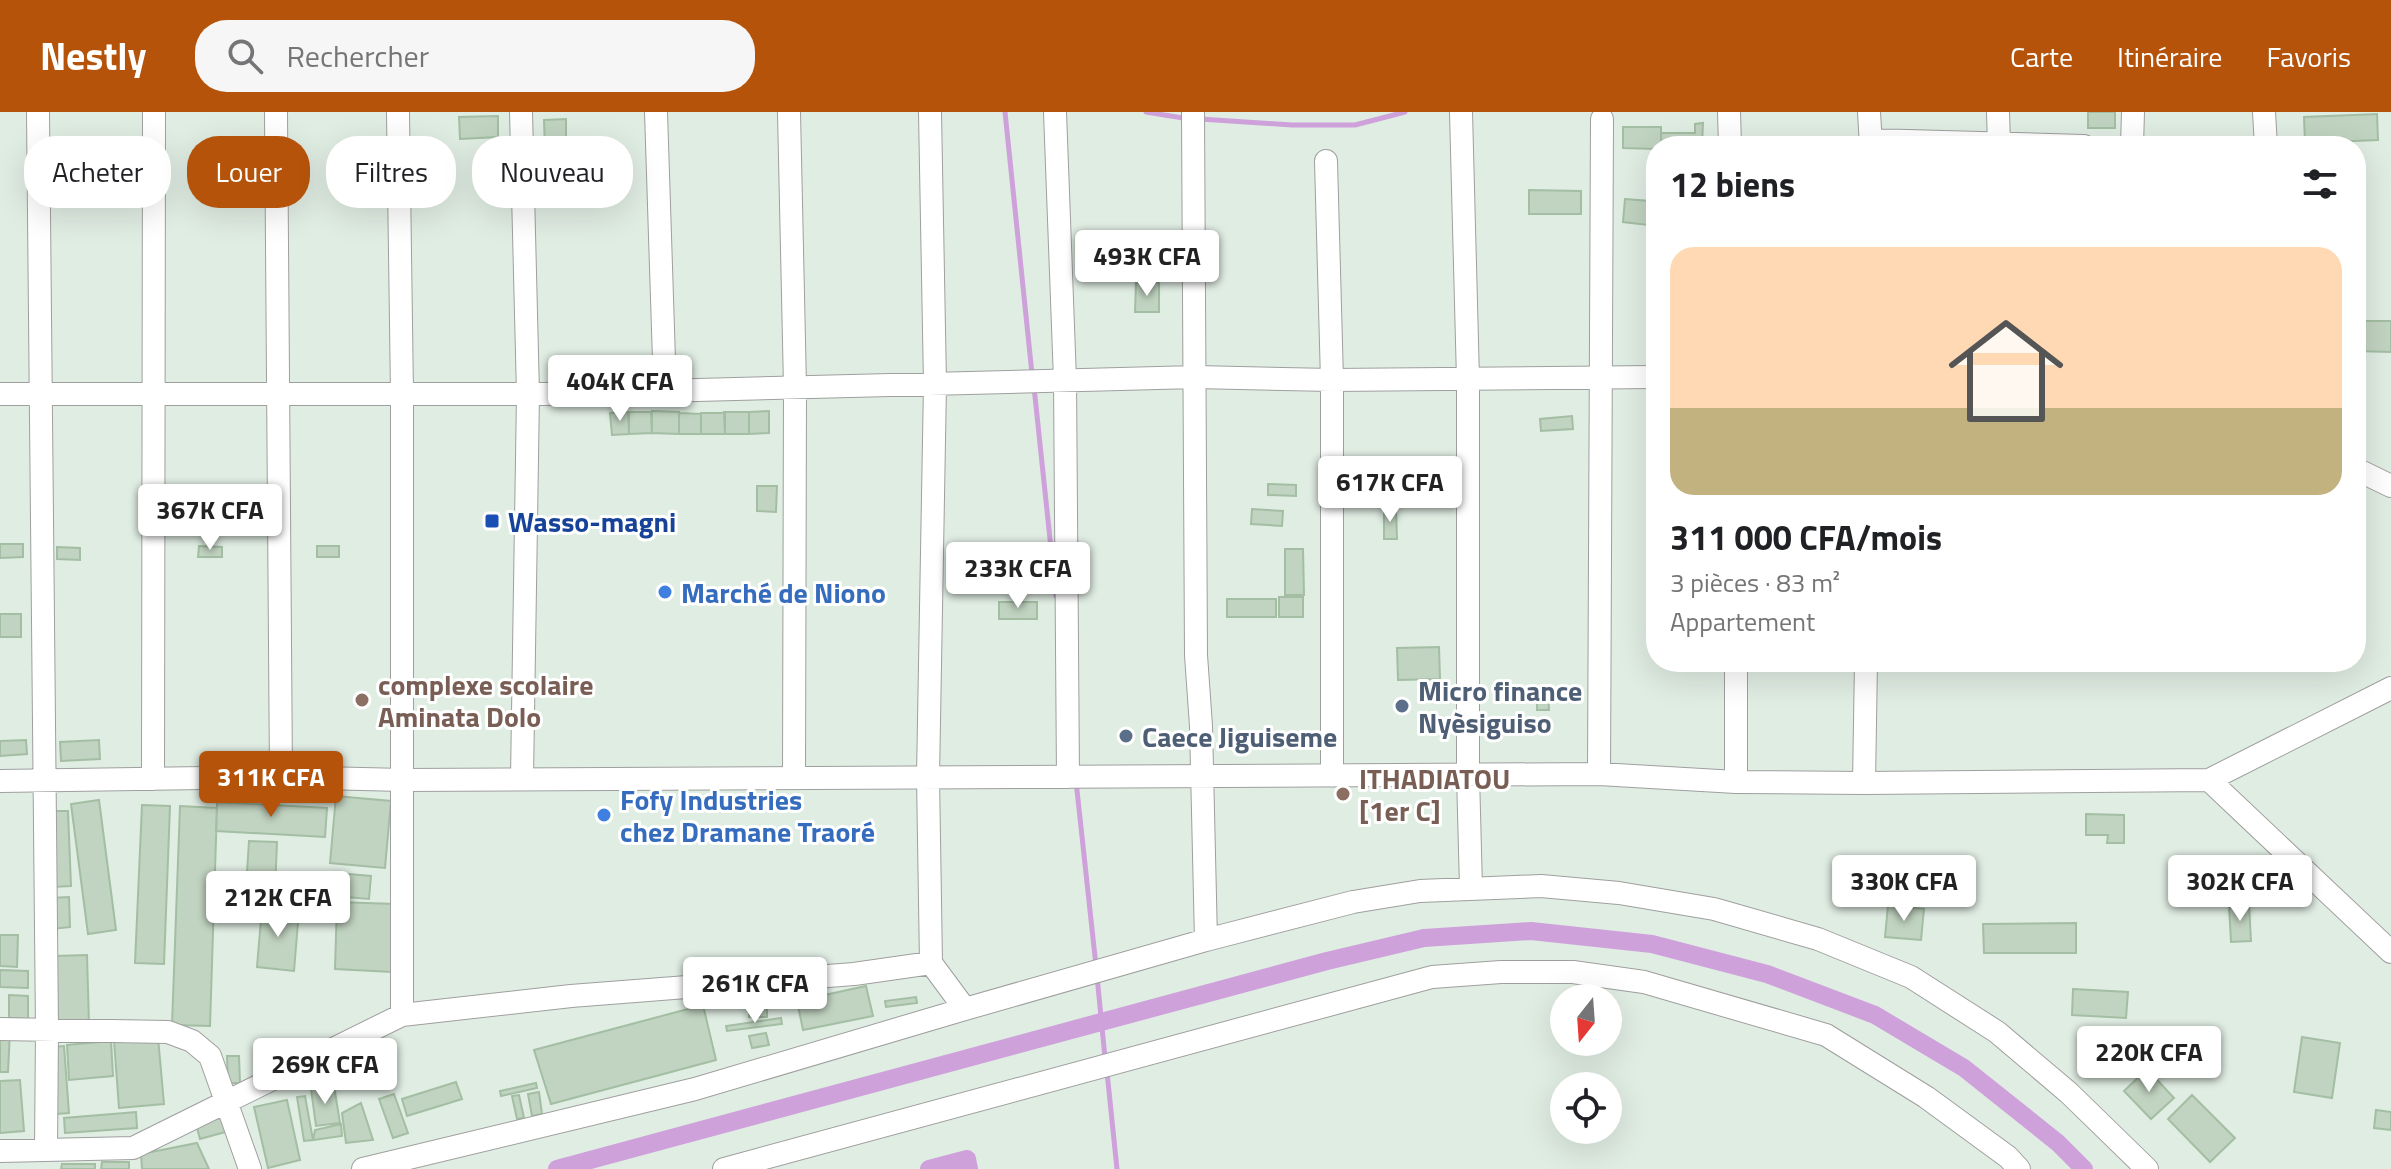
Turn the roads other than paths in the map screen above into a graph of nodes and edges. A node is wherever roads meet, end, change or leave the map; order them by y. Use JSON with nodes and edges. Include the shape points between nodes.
{"nodes":[{"id":1,"x":38,"y":112,"type":"edge"},
{"id":2,"x":154,"y":112,"type":"edge"},
{"id":3,"x":276,"y":112,"type":"edge"},
{"id":4,"x":398,"y":112,"type":"edge"},
{"id":5,"x":521,"y":112,"type":"edge"},
{"id":6,"x":656,"y":112,"type":"edge"},
{"id":7,"x":789,"y":112,"type":"edge"},
{"id":8,"x":930,"y":112,"type":"edge"},
{"id":9,"x":1055,"y":112,"type":"edge"},
{"id":10,"x":1193,"y":112,"type":"edge"},
{"id":11,"x":1461,"y":112,"type":"edge"},
{"id":12,"x":1729,"y":112,"type":"edge"},
{"id":13,"x":1869,"y":112,"type":"edge"},
{"id":14,"x":1998,"y":112,"type":"edge"},
{"id":15,"x":2133,"y":112,"type":"edge"},
{"id":16,"x":2264,"y":112,"type":"edge"},
{"id":17,"x":1602,"y":119,"type":"dead end"},
{"id":18,"x":1730,"y":136,"type":"edge"},
{"id":19,"x":1871,"y":136,"type":"edge"},
{"id":20,"x":1999,"y":136,"type":"edge"},
{"id":21,"x":2132,"y":136,"type":"edge"},
{"id":22,"x":2265,"y":136,"type":"edge"},
{"id":23,"x":1326,"y":161,"type":"dead end"},
{"id":24,"x":1600,"y":376,"type":"junction"},
{"id":25,"x":1196,"y":377,"type":"junction"},
{"id":26,"x":1646,"y":377,"type":"edge"},
{"id":27,"x":1065,"y":380,"type":"junction"},
{"id":28,"x":1332,"y":380,"type":"junction"},
{"id":29,"x":1468,"y":380,"type":"junction"},
{"id":30,"x":935,"y":384,"type":"junction"},
{"id":31,"x":795,"y":387,"type":"junction"},
{"id":32,"x":665,"y":391,"type":"junction"},
{"id":33,"x":0,"y":394,"type":"edge"},
{"id":34,"x":40,"y":394,"type":"junction"},
{"id":35,"x":153,"y":394,"type":"junction"},
{"id":36,"x":278,"y":394,"type":"junction"},
{"id":37,"x":402,"y":394,"type":"junction"},
{"id":38,"x":528,"y":394,"type":"junction"},
{"id":39,"x":2366,"y":474,"type":"edge"},
{"id":40,"x":2391,"y":486,"type":"edge"},
{"id":41,"x":1736,"y":672,"type":"edge"},
{"id":42,"x":1866,"y":672,"type":"edge"},
{"id":43,"x":2391,"y":688,"type":"edge"},
{"id":44,"x":1599,"y":774,"type":"junction"},
{"id":45,"x":1468,"y":775,"type":"junction"},
{"id":46,"x":1332,"y":776,"type":"junction"},
{"id":47,"x":281,"y":777,"type":"junction"},
{"id":48,"x":794,"y":777,"type":"junction"},
{"id":49,"x":928,"y":777,"type":"junction"},
{"id":50,"x":1068,"y":777,"type":"junction"},
{"id":51,"x":1201,"y":777,"type":"junction"},
{"id":52,"x":153,"y":779,"type":"junction"},
{"id":53,"x":522,"y":779,"type":"junction"},
{"id":54,"x":403,"y":780,"type":"junction"},
{"id":55,"x":2209,"y":780,"type":"junction"},
{"id":56,"x":0,"y":781,"type":"edge"},
{"id":57,"x":43,"y":781,"type":"junction"},
{"id":58,"x":1736,"y":782,"type":"junction"},
{"id":59,"x":1864,"y":783,"type":"junction"},
{"id":60,"x":1471,"y":888,"type":"junction"},
{"id":61,"x":1206,"y":940,"type":"junction"},
{"id":62,"x":2391,"y":952,"type":"edge"},
{"id":63,"x":931,"y":963,"type":"junction"},
{"id":64,"x":965,"y":1009,"type":"junction"},
{"id":65,"x":402,"y":1015,"type":"junction"},
{"id":66,"x":0,"y":1029,"type":"edge"},
{"id":67,"x":47,"y":1029,"type":"junction"},
{"id":68,"x":228,"y":1102,"type":"junction"},
{"id":69,"x":46,"y":1150,"type":"junction"},
{"id":70,"x":0,"y":1151,"type":"edge"},
{"id":71,"x":2008,"y":1165,"type":"edge"},
{"id":72,"x":250,"y":1169,"type":"edge"},
{"id":73,"x":363,"y":1169,"type":"edge"},
{"id":74,"x":724,"y":1169,"type":"edge"},
{"id":75,"x":2147,"y":1169,"type":"edge"}],
"edges":[{"from":1,"to":34,"type":"street"},
{"from":2,"to":35,"type":"street"},
{"from":3,"to":36,"type":"street"},
{"from":4,"to":37,"type":"street"},
{"from":5,"to":38,"type":"street"},
{"from":6,"to":32,"type":"street"},
{"from":7,"to":31,"type":"street"},
{"from":8,"to":30,"type":"street"},
{"from":9,"to":27,"type":"street"},
{"from":10,"to":25,"type":"street"},
{"from":11,"to":29,"type":"street"},
{"from":12,"to":18,"type":"street"},
{"from":13,"to":19,"type":"street"},
{"from":14,"to":20,"type":"street"},
{"from":15,"to":21,"type":"street"},
{"from":16,"to":22,"type":"street"},
{"from":17,"to":24,"type":"street"},
{"from":23,"to":28,"type":"street"},
{"from":24,"to":26,"type":"street"},
{"from":24,"to":29,"type":"street"},
{"from":24,"to":44,"type":"street"},
{"from":25,"to":27,"type":"street"},
{"from":25,"to":28,"type":"street"},
{"from":25,"to":51,"type":"street"},
{"from":27,"to":30,"type":"street"},
{"from":27,"to":50,"type":"street"},
{"from":28,"to":29,"type":"street"},
{"from":28,"to":46,"type":"street"},
{"from":29,"to":45,"type":"street"},
{"from":30,"to":31,"type":"street"},
{"from":30,"to":49,"type":"street"},
{"from":31,"to":32,"type":"street"},
{"from":31,"to":48,"type":"street"},
{"from":32,"to":38,"type":"street"},
{"from":33,"to":34,"type":"street"},
{"from":34,"to":35,"type":"street"},
{"from":34,"to":57,"type":"street"},
{"from":35,"to":36,"type":"street"},
{"from":35,"to":52,"type":"street"},
{"from":36,"to":37,"type":"street"},
{"from":36,"to":47,"type":"street"},
{"from":37,"to":38,"type":"street"},
{"from":37,"to":54,"type":"street"},
{"from":38,"to":53,"type":"street"},
{"from":39,"to":40,"type":"street"},
{"from":41,"to":58,"type":"street"},
{"from":42,"to":59,"type":"street"},
{"from":43,"to":55,"type":"street"},
{"from":44,"to":45,"type":"street"},
{"from":44,"to":58,"type":"street"},
{"from":45,"to":46,"type":"street"},
{"from":45,"to":60,"type":"street"},
{"from":46,"to":51,"type":"street"},
{"from":47,"to":52,"type":"street"},
{"from":47,"to":54,"type":"street"},
{"from":48,"to":49,"type":"street"},
{"from":48,"to":53,"type":"street"},
{"from":49,"to":50,"type":"street"},
{"from":49,"to":63,"type":"street"},
{"from":50,"to":51,"type":"street"},
{"from":51,"to":61,"type":"street"},
{"from":52,"to":57,"type":"street"},
{"from":53,"to":54,"type":"street"},
{"from":54,"to":65,"type":"street"},
{"from":55,"to":59,"type":"street"},
{"from":55,"to":62,"type":"street"},
{"from":56,"to":57,"type":"street"},
{"from":57,"to":67,"type":"street"},
{"from":58,"to":59,"type":"street"},
{"from":60,"to":61,"type":"street","via":[[1353,902]]},
{"from":60,"to":75,"type":"street","via":[[1541,886],[1714,909],[1818,939],[1911,977],[1997,1032]]},
{"from":61,"to":64,"type":"street"},
{"from":63,"to":64,"type":"street"},
{"from":63,"to":65,"type":"street"},
{"from":64,"to":73,"type":"street","via":[[695,1089]]},
{"from":65,"to":68,"type":"street"},
{"from":66,"to":67,"type":"street"},
{"from":67,"to":68,"type":"street","via":[[168,1032],[192,1041],[210,1056]]},
{"from":67,"to":69,"type":"street"},
{"from":68,"to":69,"type":"street","via":[[133,1148]]},
{"from":68,"to":72,"type":"street"},
{"from":69,"to":70,"type":"street"},
{"from":71,"to":74,"type":"street","via":[[1926,1097],[1826,1035],[1644,982],[1573,972],[1501,972],[1432,977]]}]}
